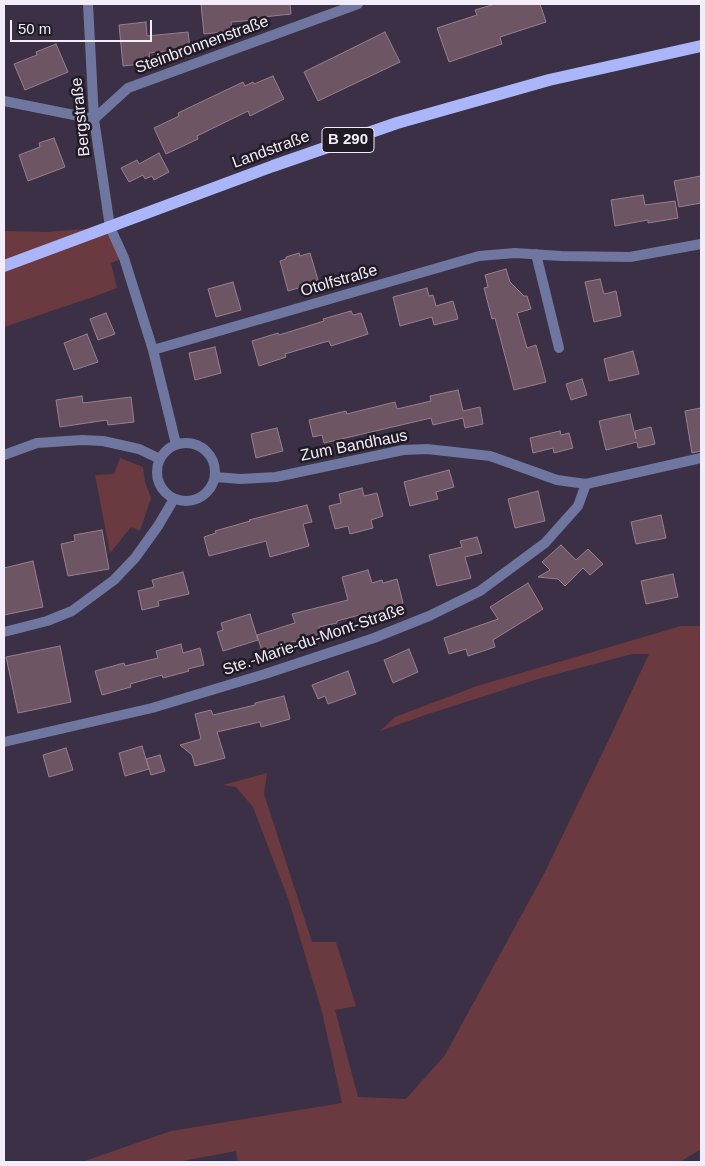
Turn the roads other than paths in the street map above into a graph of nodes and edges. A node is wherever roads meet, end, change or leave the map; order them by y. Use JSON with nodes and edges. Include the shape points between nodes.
{"nodes":[{"id":1,"x":88,"y":4,"type":"edge"},
{"id":2,"x":358,"y":4,"type":"edge"},
{"id":3,"x":701,"y":46,"type":"edge"},
{"id":4,"x":4,"y":101,"type":"edge"},
{"id":5,"x":94,"y":119,"type":"junction"},
{"id":6,"x":110,"y":227,"type":"junction"},
{"id":7,"x":701,"y":244,"type":"edge"},
{"id":8,"x":536,"y":254,"type":"junction"},
{"id":9,"x":4,"y":266,"type":"edge"},
{"id":10,"x":559,"y":348,"type":"dead end"},
{"id":11,"x":153,"y":350,"type":"junction"},
{"id":12,"x":176,"y":444,"type":"junction"},
{"id":13,"x":4,"y":455,"type":"edge"},
{"id":14,"x":701,"y":458,"type":"edge"},
{"id":15,"x":160,"y":459,"type":"junction"},
{"id":16,"x":215,"y":477,"type":"junction"},
{"id":17,"x":586,"y":484,"type":"junction"},
{"id":18,"x":174,"y":498,"type":"junction"},
{"id":19,"x":4,"y":632,"type":"edge"},
{"id":20,"x":4,"y":742,"type":"edge"}],
"edges":[{"from":1,"to":5,"type":"street","name":"Bergstraße"},
{"from":2,"to":5,"type":"street","name":"Steinbronnenstraße","via":[[128,88]]},
{"from":3,"to":6,"type":"main road","name":"Landstraße","number":"B 290","via":[[549,80],[397,123]]},
{"from":4,"to":5,"type":"street"},
{"from":5,"to":6,"type":"street","name":"Bergstraße"},
{"from":6,"to":9,"type":"main road","name":"Landstraße","number":"B 290"},
{"from":6,"to":11,"type":"street","via":[[124,258]]},
{"from":7,"to":8,"type":"street","name":"Otolfstraße","via":[[630,258]]},
{"from":8,"to":10,"type":"street"},
{"from":8,"to":11,"type":"street","name":"Otolfstraße","via":[[515,252],[478,256]]},
{"from":11,"to":12,"type":"street"},
{"from":12,"to":15,"type":"street"},
{"from":12,"to":16,"type":"street","via":[[196,444],[204,450],[215,466]]},
{"from":13,"to":15,"type":"street","via":[[37,443],[82,440],[139,449]]},
{"from":14,"to":17,"type":"street","name":"Zum Bandhaus"},
{"from":15,"to":18,"type":"street","via":[[158,482]]},
{"from":16,"to":17,"type":"street","name":"Zum Bandhaus","via":[[276,476],[403,450],[427,449],[490,456],[557,480]]},
{"from":16,"to":18,"type":"street","via":[[199,498],[182,501]]},
{"from":17,"to":20,"type":"street","name":"Ste.-Marie-du-Mont-Straße","via":[[578,506],[545,543],[480,591],[429,616],[374,638],[152,708]]},
{"from":18,"to":19,"type":"street","via":[[135,558],[114,580],[72,611]]}]}
